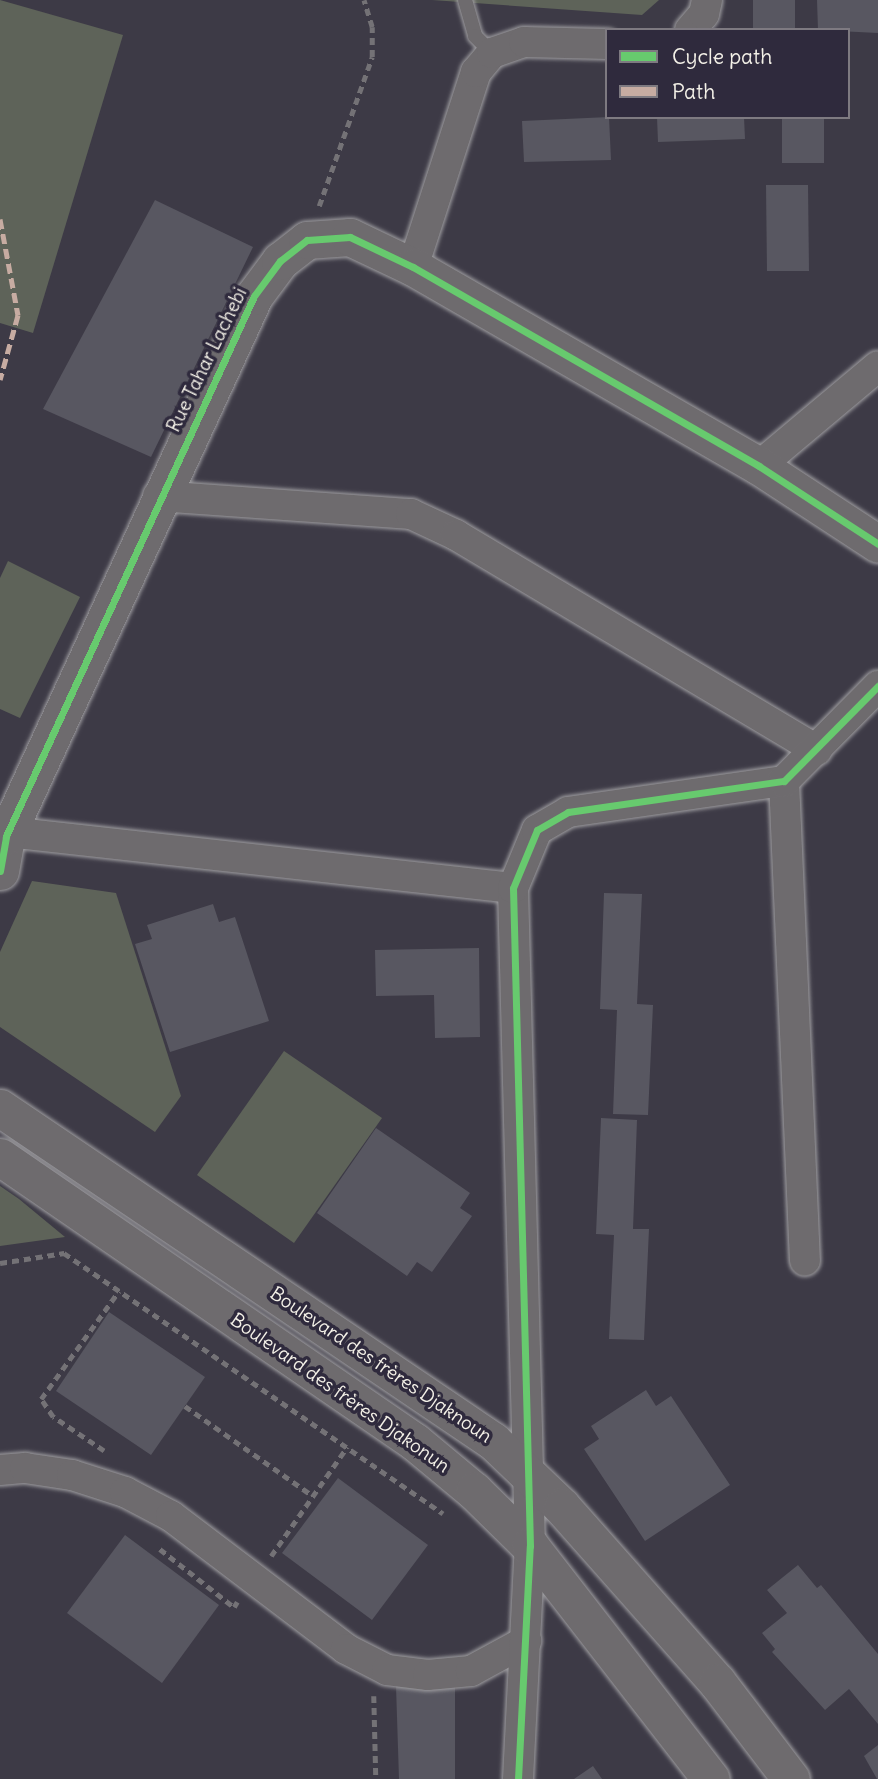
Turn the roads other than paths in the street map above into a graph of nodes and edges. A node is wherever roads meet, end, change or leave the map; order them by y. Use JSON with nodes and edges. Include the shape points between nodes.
{"nodes":[{"id":1,"x":465,"y":0,"type":"edge"},
{"id":2,"x":707,"y":0,"type":"edge"},
{"id":3,"x":692,"y":28,"type":"edge"},
{"id":4,"x":605,"y":44,"type":"edge"},
{"id":5,"x":492,"y":53,"type":"junction"},
{"id":6,"x":413,"y":267,"type":"junction"},
{"id":7,"x":878,"y":366,"type":"edge"},
{"id":8,"x":758,"y":466,"type":"junction"},
{"id":9,"x":158,"y":496,"type":"junction"},
{"id":10,"x":878,"y":544,"type":"edge"},
{"id":11,"x":878,"y":686,"type":"edge"},
{"id":12,"x":817,"y":750,"type":"junction"},
{"id":13,"x":785,"y":781,"type":"junction"},
{"id":14,"x":3,"y":845,"type":"edge"},
{"id":15,"x":513,"y":888,"type":"junction"},
{"id":16,"x":0,"y":1108,"type":"edge"},
{"id":17,"x":0,"y":1157,"type":"edge"},
{"id":18,"x":805,"y":1261,"type":"dead end"},
{"id":19,"x":0,"y":1470,"type":"edge"},
{"id":20,"x":526,"y":1472,"type":"junction"},
{"id":21,"x":530,"y":1546,"type":"junction"},
{"id":22,"x":526,"y":1641,"type":"junction"},
{"id":23,"x":518,"y":1779,"type":"edge"},
{"id":24,"x":711,"y":1779,"type":"edge"},
{"id":25,"x":791,"y":1779,"type":"edge"}],
"edges":[{"from":1,"to":5,"type":"lane","via":[[475,36]]},
{"from":2,"to":3,"type":"street","via":[[704,14]]},
{"from":4,"to":5,"type":"street","via":[[524,42]]},
{"from":5,"to":6,"type":"street","via":[[476,72]]},
{"from":6,"to":8,"type":"street"},
{"from":6,"to":9,"type":"street","name":"Rue Tahar Lachebi","via":[[350,237],[307,240],[280,261],[254,296]]},
{"from":7,"to":8,"type":"street"},
{"from":8,"to":10,"type":"street"},
{"from":9,"to":12,"type":"street","via":[[411,514],[456,535]]},
{"from":9,"to":14,"type":"street","name":"Rue Tahar Lachebi"},
{"from":11,"to":12,"type":"street"},
{"from":12,"to":13,"type":"street"},
{"from":13,"to":15,"type":"street","via":[[568,812],[537,830]]},
{"from":13,"to":18,"type":"street"},
{"from":14,"to":15,"type":"street"},
{"from":15,"to":20,"type":"street"},
{"from":16,"to":20,"type":"street","name":"Boulevard des frères Djaknoun","via":[[441,1404],[493,1441]]},
{"from":17,"to":21,"type":"street","name":"Boulevard des frères Djakonun","via":[[415,1442]]},
{"from":19,"to":22,"type":"street","via":[[25,1468],[72,1475],[125,1492],[171,1516],[346,1649],[387,1670],[428,1675],[471,1671]]},
{"from":20,"to":21,"type":"street"},
{"from":20,"to":25,"type":"street","name":"Boulevard des frères Djaknoun","via":[[717,1682]]},
{"from":21,"to":22,"type":"street"},
{"from":21,"to":24,"type":"street","name":"Boulevard des frères Djakonun"},
{"from":22,"to":23,"type":"street"}]}
